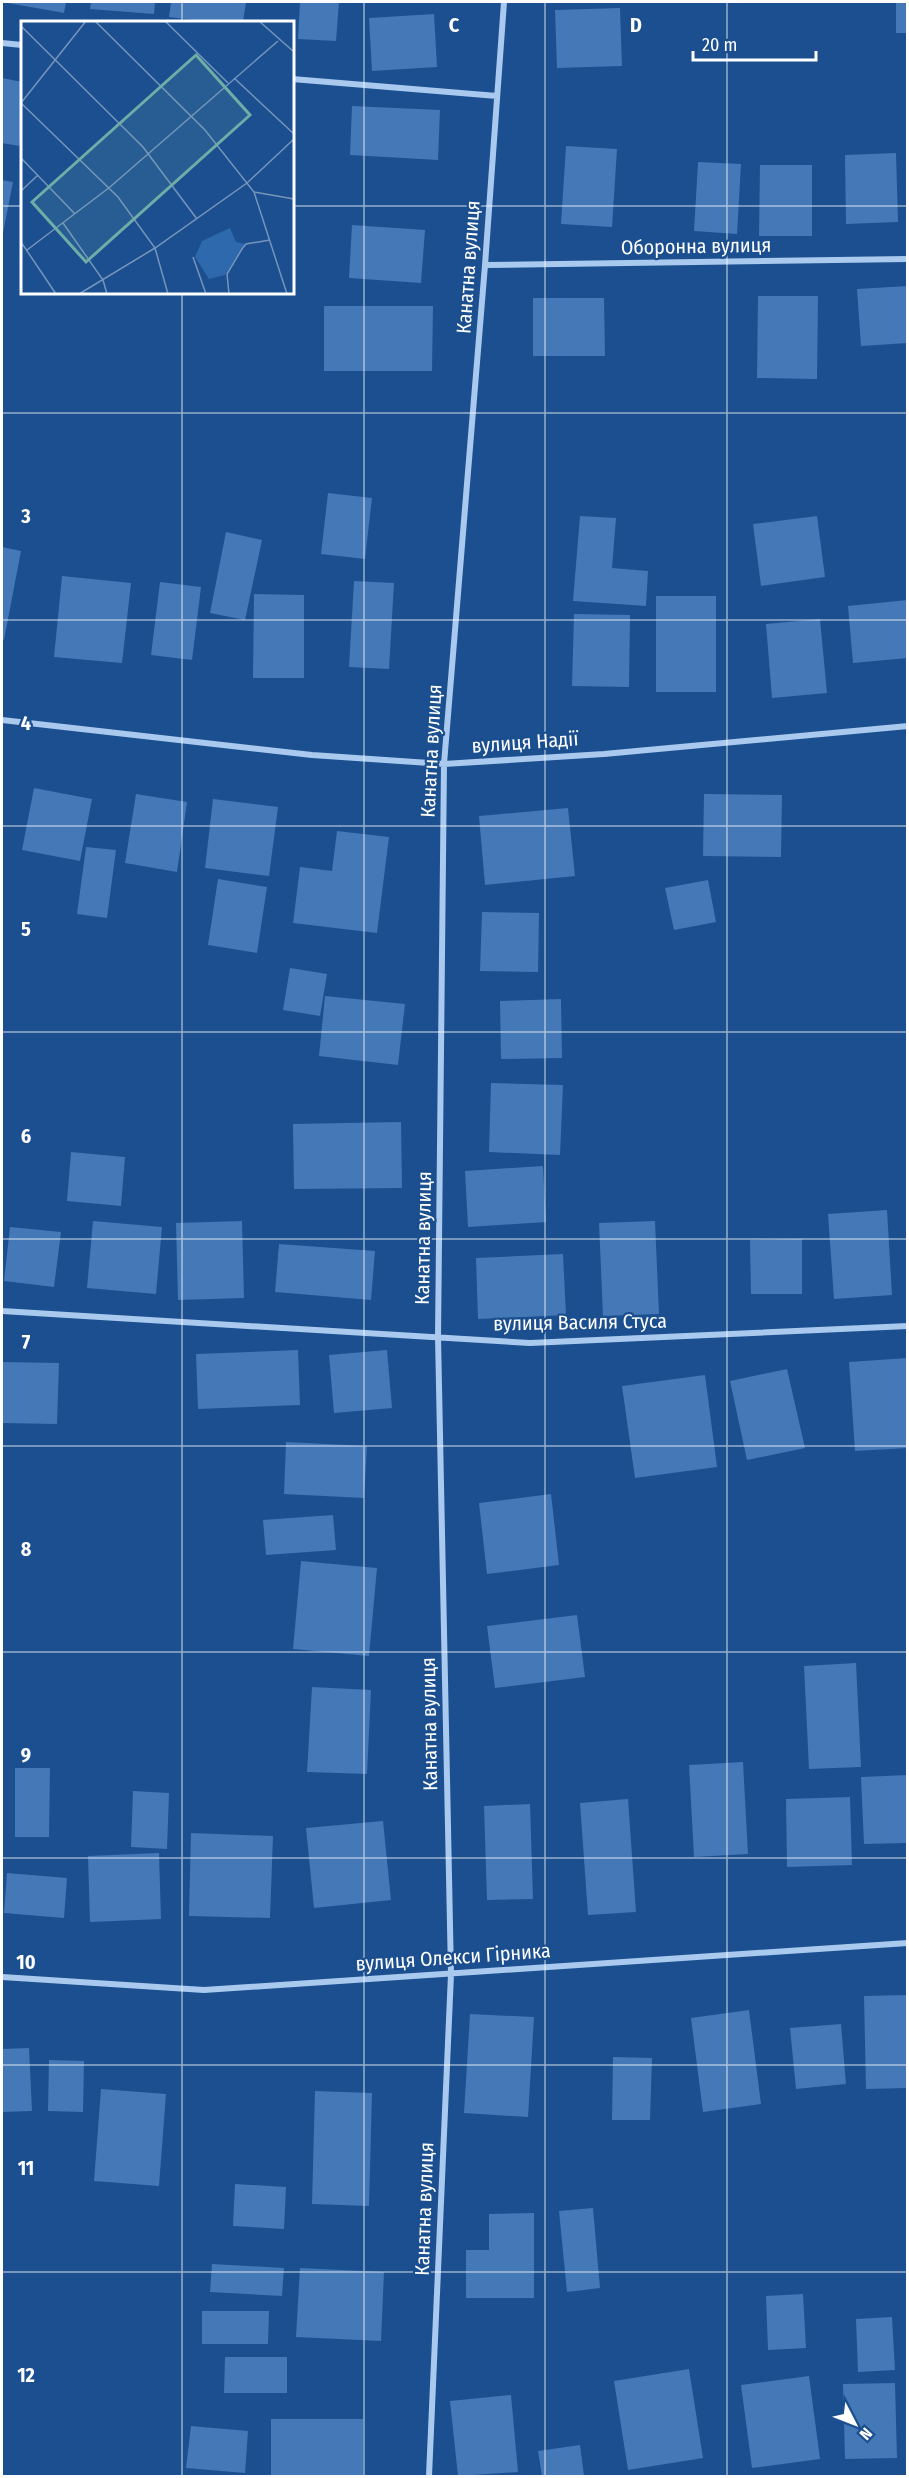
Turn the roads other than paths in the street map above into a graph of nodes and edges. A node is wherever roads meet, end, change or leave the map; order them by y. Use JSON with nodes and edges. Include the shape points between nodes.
{"nodes":[{"id":1,"x":504,"y":2,"type":"edge"},
{"id":2,"x":2,"y":43,"type":"edge"},
{"id":3,"x":21,"y":45,"type":"edge"},
{"id":4,"x":294,"y":79,"type":"edge"},
{"id":5,"x":497,"y":96,"type":"junction"},
{"id":6,"x":908,"y":259,"type":"edge"},
{"id":7,"x":485,"y":265,"type":"junction"},
{"id":8,"x":2,"y":720,"type":"edge"},
{"id":9,"x":908,"y":726,"type":"edge"},
{"id":10,"x":444,"y":764,"type":"junction"},
{"id":11,"x":2,"y":1311,"type":"edge"},
{"id":12,"x":908,"y":1326,"type":"edge"},
{"id":13,"x":438,"y":1337,"type":"junction"},
{"id":14,"x":908,"y":1943,"type":"edge"},
{"id":15,"x":451,"y":1974,"type":"junction"},
{"id":16,"x":2,"y":1977,"type":"edge"},
{"id":17,"x":429,"y":2476,"type":"edge"}],
"edges":[{"from":1,"to":5,"type":"street","name":"Канатна вулиця"},
{"from":2,"to":3,"type":"street"},
{"from":4,"to":5,"type":"street"},
{"from":5,"to":7,"type":"street","name":"Канатна вулиця"},
{"from":6,"to":7,"type":"street","name":"Оборонна вулиця"},
{"from":7,"to":10,"type":"street","name":"Канатна вулиця"},
{"from":8,"to":10,"type":"street","name":"вулиця Надії","via":[[312,755]]},
{"from":9,"to":10,"type":"street","name":"вулиця Надії","via":[[604,754]]},
{"from":10,"to":13,"type":"street","name":"Канатна вулиця"},
{"from":11,"to":13,"type":"street","name":"вулиця Василя Стуса"},
{"from":12,"to":13,"type":"street","name":"вулиця Василя Стуса","via":[[530,1343]]},
{"from":13,"to":15,"type":"street","name":"Канатна вулиця"},
{"from":14,"to":15,"type":"street","name":"вулиця Олекси Гірника"},
{"from":15,"to":16,"type":"street","name":"вулиця Олекси Гірника","via":[[204,1989]]},
{"from":15,"to":17,"type":"street","name":"Канатна вулиця"}]}
